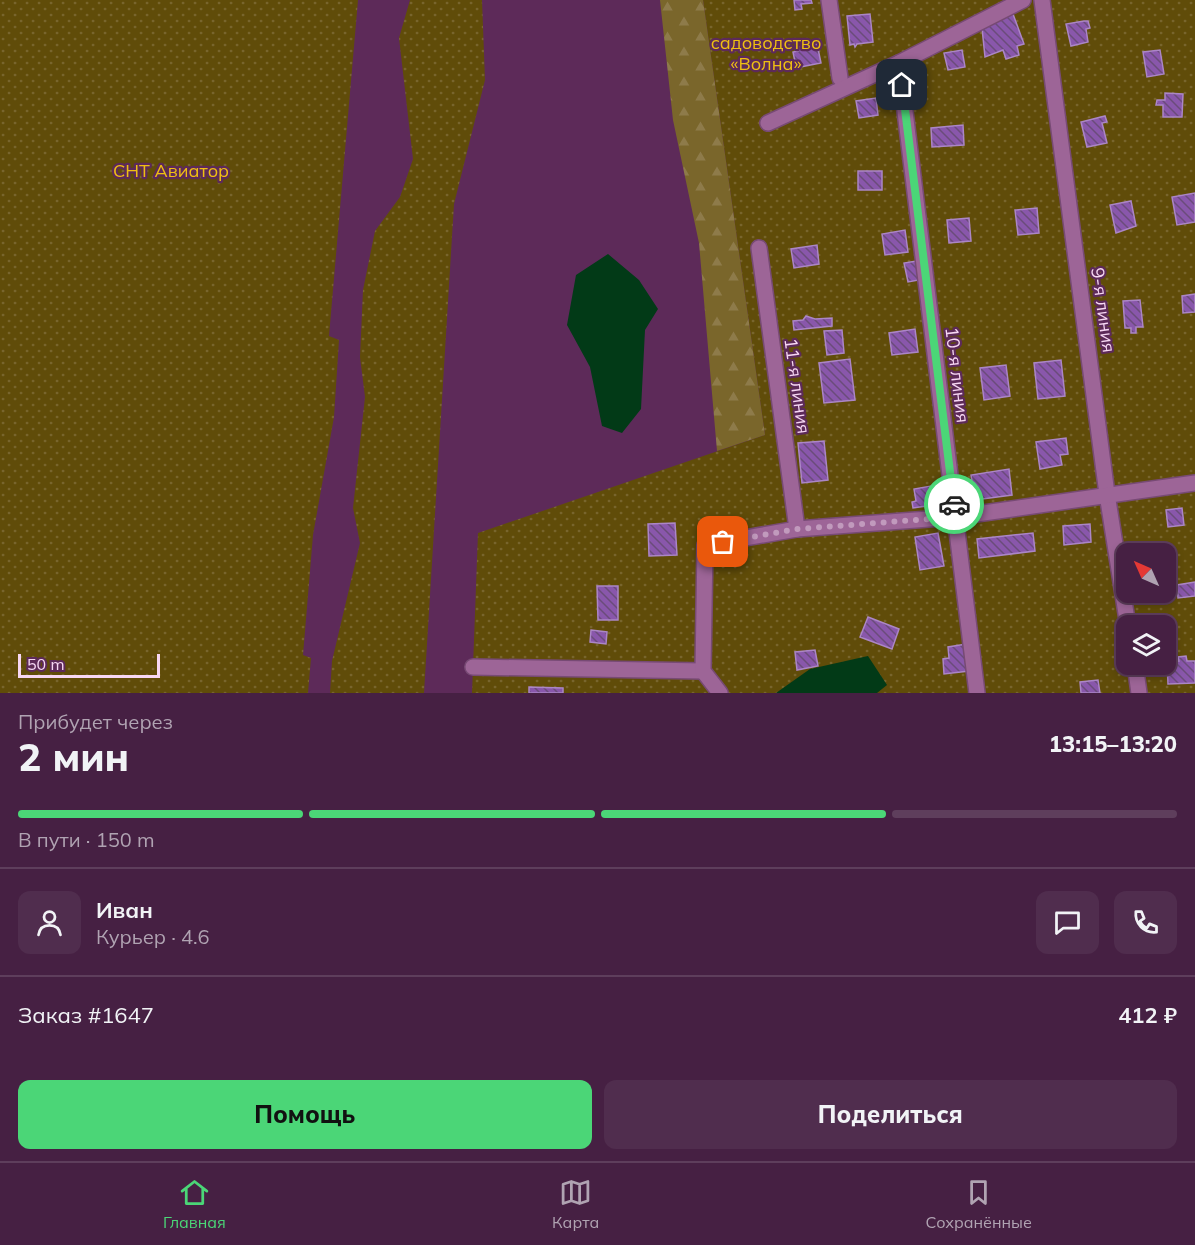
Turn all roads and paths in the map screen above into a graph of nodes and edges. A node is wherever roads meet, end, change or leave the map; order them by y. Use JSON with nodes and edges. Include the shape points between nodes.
{"nodes":[{"id":1,"x":829,"y":0,"type":"edge"},
{"id":2,"x":1023,"y":0,"type":"edge"},
{"id":3,"x":1042,"y":0,"type":"edge"},
{"id":4,"x":899,"y":63,"type":"junction"},
{"id":5,"x":840,"y":78,"type":"dead end"},
{"id":6,"x":768,"y":123,"type":"dead end"},
{"id":7,"x":759,"y":248,"type":"dead end"},
{"id":8,"x":1195,"y":483,"type":"edge"},
{"id":9,"x":1107,"y":494,"type":"junction"},
{"id":10,"x":955,"y":517,"type":"junction"},
{"id":11,"x":797,"y":529,"type":"junction"},
{"id":12,"x":1126,"y":615,"type":"edge"},
{"id":13,"x":473,"y":667,"type":"dead end"},
{"id":14,"x":703,"y":671,"type":"junction"},
{"id":15,"x":1137,"y":675,"type":"edge"},
{"id":16,"x":720,"y":693,"type":"edge"},
{"id":17,"x":977,"y":693,"type":"edge"},
{"id":18,"x":1139,"y":693,"type":"edge"}],
"edges":[{"from":1,"to":5,"type":"street"},
{"from":2,"to":4,"type":"street"},
{"from":3,"to":9,"type":"street","name":"9-я линия"},
{"from":4,"to":6,"type":"street"},
{"from":4,"to":10,"type":"street","name":"10-я линия"},
{"from":7,"to":11,"type":"street","name":"11-я линия"},
{"from":8,"to":9,"type":"street"},
{"from":9,"to":10,"type":"street"},
{"from":9,"to":12,"type":"street","name":"9-я линия"},
{"from":10,"to":11,"type":"street"},
{"from":10,"to":17,"type":"street","name":"10-я линия"},
{"from":11,"to":14,"type":"street","via":[[705,544]]},
{"from":13,"to":14,"type":"street"},
{"from":14,"to":16,"type":"street"},
{"from":15,"to":18,"type":"street"}]}
